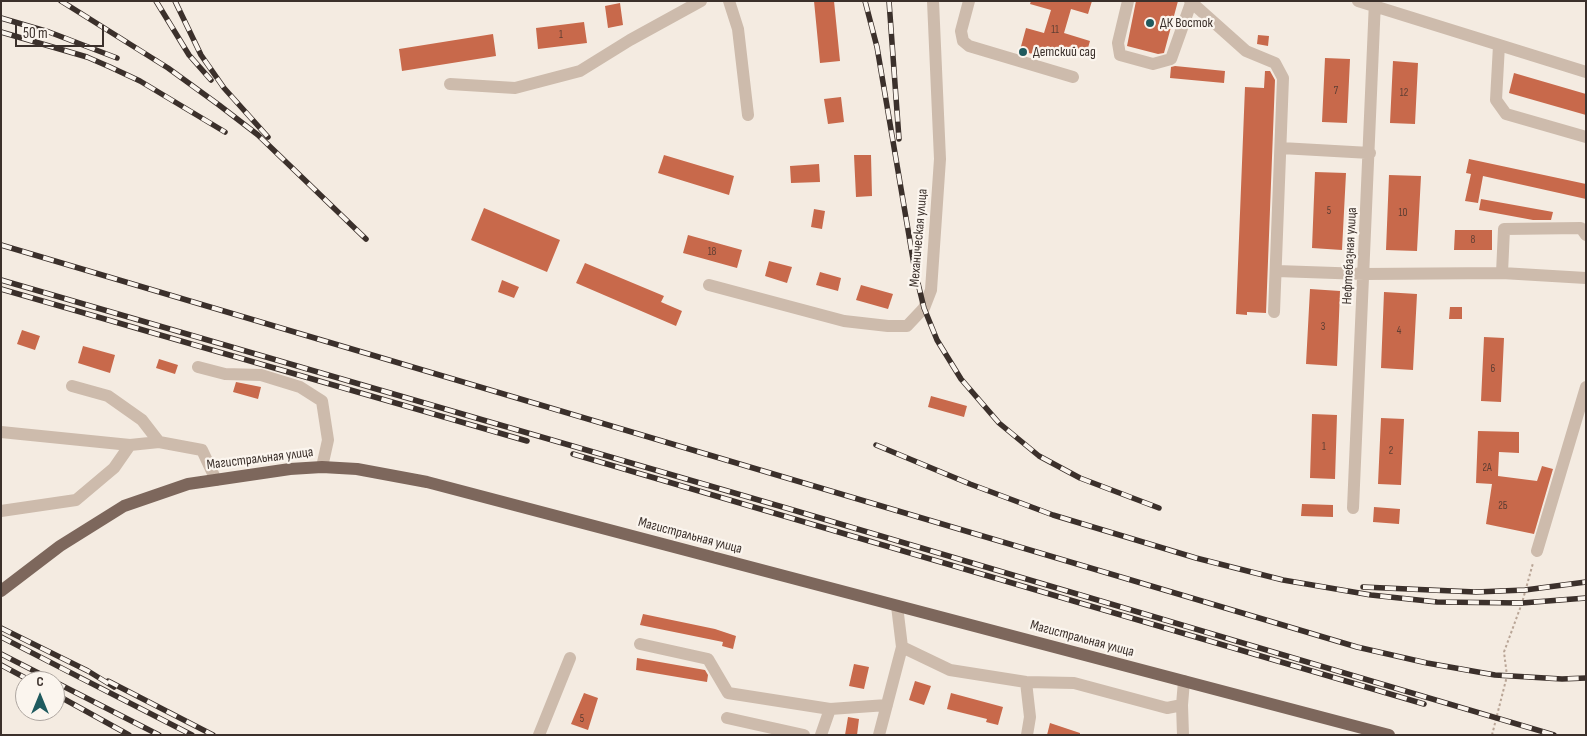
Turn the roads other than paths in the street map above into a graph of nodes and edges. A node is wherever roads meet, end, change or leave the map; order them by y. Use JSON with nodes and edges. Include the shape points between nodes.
{"nodes":[{"id":1,"x":701,"y":1,"type":"edge"},
{"id":2,"x":730,"y":1,"type":"edge"},
{"id":3,"x":933,"y":1,"type":"edge"},
{"id":4,"x":969,"y":1,"type":"edge"},
{"id":5,"x":1128,"y":1,"type":"edge"},
{"id":6,"x":1358,"y":1,"type":"edge"},
{"id":7,"x":1191,"y":2,"type":"edge"},
{"id":8,"x":1376,"y":4,"type":"edge"},
{"id":9,"x":1499,"y":45,"type":"junction"},
{"id":10,"x":1586,"y":72,"type":"edge"},
{"id":11,"x":1073,"y":77,"type":"dead end"},
{"id":12,"x":450,"y":84,"type":"dead end"},
{"id":13,"x":748,"y":115,"type":"dead end"},
{"id":14,"x":1586,"y":137,"type":"edge"},
{"id":15,"x":1281,"y":148,"type":"junction"},
{"id":16,"x":1370,"y":153,"type":"junction"},
{"id":17,"x":1586,"y":235,"type":"edge"},
{"id":18,"x":1277,"y":271,"type":"junction"},
{"id":19,"x":1502,"y":273,"type":"junction"},
{"id":20,"x":1364,"y":274,"type":"junction"},
{"id":21,"x":1586,"y":278,"type":"edge"},
{"id":22,"x":709,"y":285,"type":"dead end"},
{"id":23,"x":1274,"y":312,"type":"dead end"},
{"id":24,"x":198,"y":367,"type":"dead end"},
{"id":25,"x":72,"y":386,"type":"dead end"},
{"id":26,"x":1586,"y":387,"type":"edge"},
{"id":27,"x":1,"y":432,"type":"edge"},
{"id":28,"x":159,"y":442,"type":"junction"},
{"id":29,"x":130,"y":445,"type":"junction"},
{"id":30,"x":322,"y":467,"type":"junction"},
{"id":31,"x":216,"y":480,"type":"junction"},
{"id":32,"x":1353,"y":508,"type":"dead end"},
{"id":33,"x":1,"y":511,"type":"edge"},
{"id":34,"x":1537,"y":551,"type":"road end"},
{"id":35,"x":1,"y":591,"type":"edge"},
{"id":36,"x":897,"y":606,"type":"junction"},
{"id":37,"x":640,"y":644,"type":"dead end"},
{"id":38,"x":902,"y":647,"type":"junction"},
{"id":39,"x":570,"y":658,"type":"dead end"},
{"id":40,"x":1184,"y":681,"type":"junction"},
{"id":41,"x":1026,"y":682,"type":"junction"},
{"id":42,"x":887,"y":704,"type":"junction"},
{"id":43,"x":1182,"y":705,"type":"junction"},
{"id":44,"x":830,"y":709,"type":"junction"},
{"id":45,"x":727,"y":718,"type":"dead end"},
{"id":46,"x":539,"y":735,"type":"edge"},
{"id":47,"x":804,"y":735,"type":"edge"},
{"id":48,"x":820,"y":735,"type":"edge"},
{"id":49,"x":879,"y":735,"type":"edge"},
{"id":50,"x":1027,"y":735,"type":"edge"},
{"id":51,"x":1183,"y":735,"type":"edge"},
{"id":52,"x":1389,"y":735,"type":"edge"}],
"edges":[{"from":1,"to":12,"type":"street","via":[[580,71],[515,88]]},
{"from":2,"to":13,"type":"street","via":[[738,30]]},
{"from":3,"to":22,"type":"street","name":"Механическая улица","via":[[940,159],[931,290],[924,308],[907,326],[888,326],[844,321]]},
{"from":4,"to":11,"type":"street","via":[[961,31],[963,41],[969,46]]},
{"from":5,"to":7,"type":"street","via":[[1118,43],[1120,55],[1153,64],[1172,59]]},
{"from":6,"to":8,"type":"street"},
{"from":7,"to":15,"type":"street","via":[[1246,51],[1275,63],[1283,78]]},
{"from":8,"to":9,"type":"street"},
{"from":8,"to":16,"type":"street","name":"Нефтебазная улица"},
{"from":9,"to":10,"type":"street"},
{"from":9,"to":14,"type":"street","via":[[1496,100],[1506,114]]},
{"from":15,"to":16,"type":"street"},
{"from":15,"to":18,"type":"street"},
{"from":16,"to":20,"type":"street","name":"Нефтебазная улица"},
{"from":17,"to":19,"type":"street","via":[[1582,228],[1504,229]]},
{"from":18,"to":20,"type":"street"},
{"from":18,"to":23,"type":"street"},
{"from":19,"to":20,"type":"street"},
{"from":19,"to":21,"type":"street"},
{"from":20,"to":32,"type":"street","name":"Нефтебазная улица"},
{"from":24,"to":30,"type":"street","via":[[226,374],[261,375],[300,387],[322,401],[328,440]]},
{"from":25,"to":28,"type":"street","via":[[108,396],[142,420]]},
{"from":26,"to":34,"type":"street"},
{"from":27,"to":29,"type":"street"},
{"from":28,"to":29,"type":"street"},
{"from":28,"to":31,"type":"street","via":[[202,450]]},
{"from":29,"to":33,"type":"street","via":[[114,468],[76,500]]},
{"from":30,"to":31,"type":"main road","name":"Магистральная улица"},
{"from":30,"to":36,"type":"main road","name":"Магистральная улица","via":[[427,482]]},
{"from":31,"to":35,"type":"main road","name":"Магистральная улица","via":[[188,484],[124,506],[60,546]]},
{"from":36,"to":38,"type":"street"},
{"from":36,"to":40,"type":"main road","name":"Магистральная улица"},
{"from":37,"to":44,"type":"street","via":[[708,659],[728,693]]},
{"from":38,"to":41,"type":"street","via":[[950,670]]},
{"from":38,"to":42,"type":"street"},
{"from":39,"to":46,"type":"street"},
{"from":40,"to":43,"type":"street"},
{"from":40,"to":52,"type":"main road","name":"Магистральная улица"},
{"from":41,"to":43,"type":"street","via":[[1074,684],[1167,708]]},
{"from":41,"to":50,"type":"street","via":[[1030,718]]},
{"from":42,"to":44,"type":"street"},
{"from":42,"to":49,"type":"street"},
{"from":43,"to":51,"type":"street"},
{"from":44,"to":48,"type":"street"},
{"from":45,"to":47,"type":"street"}]}
